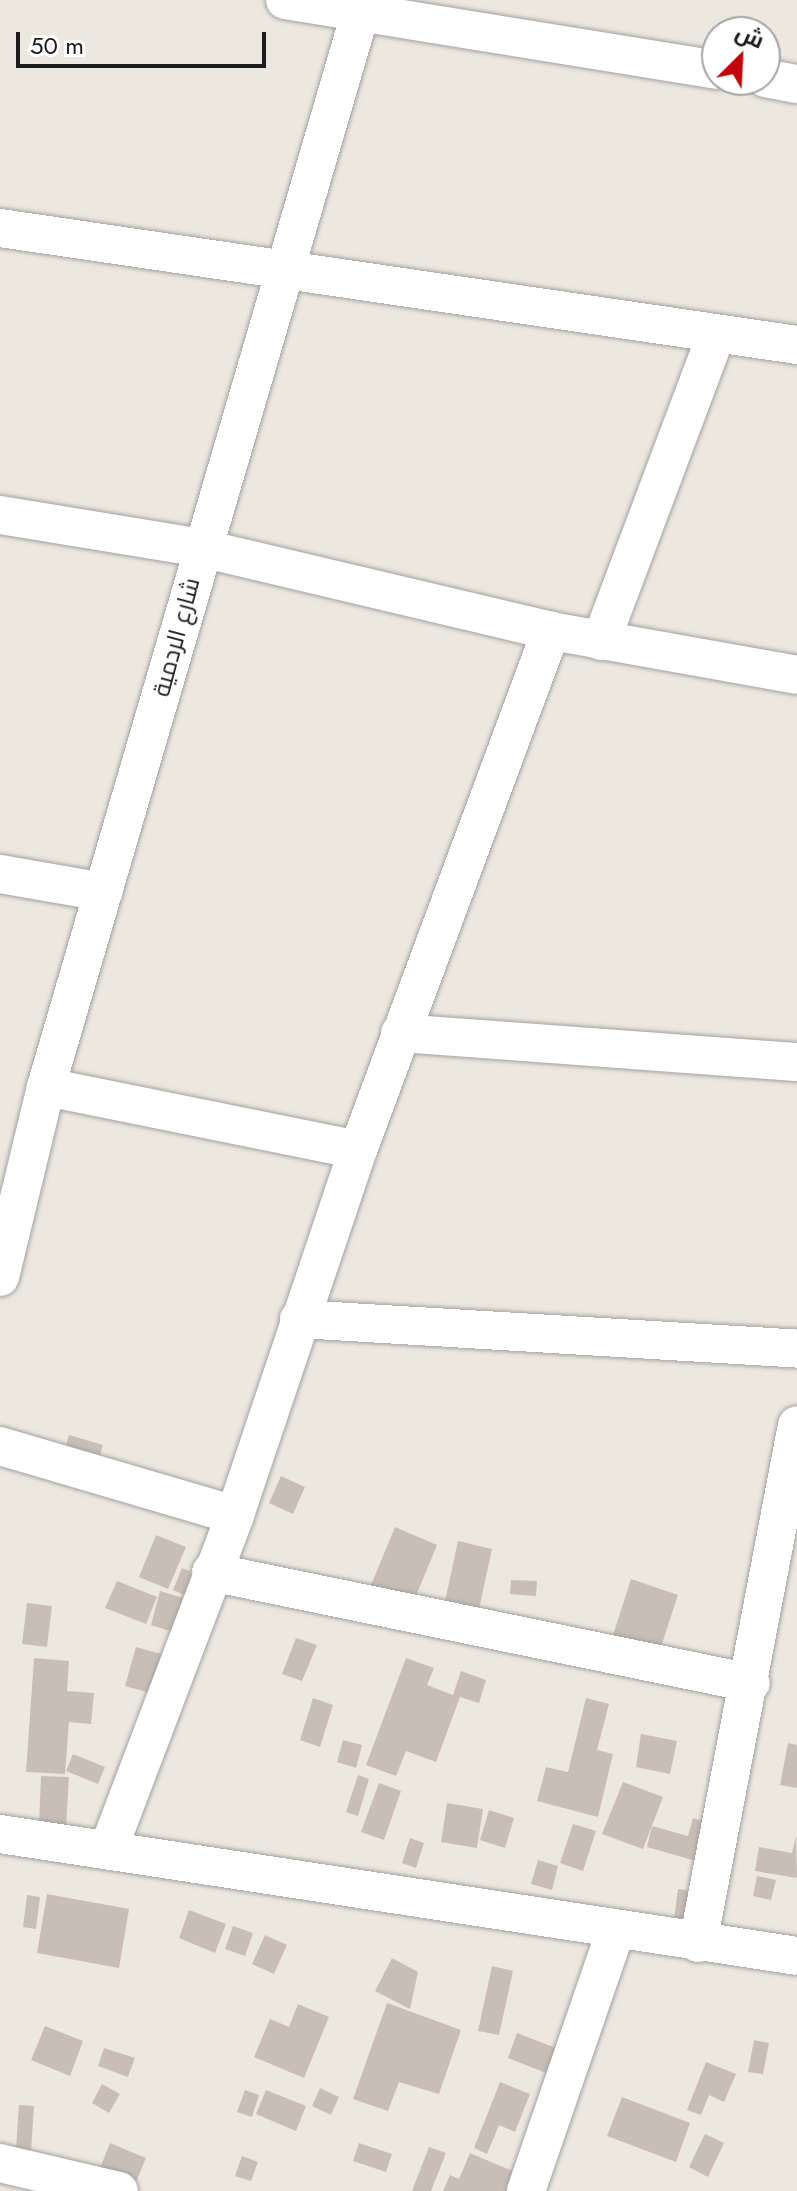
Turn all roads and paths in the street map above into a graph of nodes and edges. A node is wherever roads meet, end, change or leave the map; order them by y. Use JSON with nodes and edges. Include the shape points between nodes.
{"nodes":[{"id":1,"x":285,"y":0,"type":"edge"},
{"id":2,"x":363,"y":5,"type":"edge"},
{"id":3,"x":701,"y":67,"type":"edge"},
{"id":4,"x":0,"y":228,"type":"edge"},
{"id":5,"x":287,"y":271,"type":"junction"},
{"id":6,"x":716,"y":335,"type":"junction"},
{"id":7,"x":797,"y":345,"type":"edge"},
{"id":8,"x":0,"y":515,"type":"edge"},
{"id":9,"x":201,"y":548,"type":"junction"},
{"id":10,"x":551,"y":631,"type":"junction"},
{"id":11,"x":601,"y":641,"type":"junction"},
{"id":12,"x":797,"y":675,"type":"edge"},
{"id":13,"x":0,"y":874,"type":"edge"},
{"id":14,"x":103,"y":892,"type":"junction"},
{"id":15,"x":400,"y":1033,"type":"junction"},
{"id":16,"x":797,"y":1062,"type":"edge"},
{"id":17,"x":46,"y":1087,"type":"junction"},
{"id":18,"x":358,"y":1150,"type":"junction"},
{"id":19,"x":0,"y":1277,"type":"edge"},
{"id":20,"x":299,"y":1319,"type":"junction"},
{"id":21,"x":797,"y":1349,"type":"edge"},
{"id":22,"x":797,"y":1425,"type":"edge"},
{"id":23,"x":0,"y":1446,"type":"edge"},
{"id":24,"x":235,"y":1515,"type":"junction"},
{"id":25,"x":211,"y":1572,"type":"junction"},
{"id":26,"x":751,"y":1683,"type":"junction"},
{"id":27,"x":0,"y":1834,"type":"edge"},
{"id":28,"x":108,"y":1850,"type":"junction"},
{"id":29,"x":615,"y":1932,"type":"junction"},
{"id":30,"x":698,"y":1943,"type":"junction"},
{"id":31,"x":797,"y":1956,"type":"edge"},
{"id":32,"x":0,"y":2163,"type":"edge"},
{"id":33,"x":119,"y":2191,"type":"edge"},
{"id":34,"x":526,"y":2191,"type":"edge"}],
"edges":[{"from":1,"to":2,"type":"street"},
{"from":2,"to":3,"type":"street"},
{"from":2,"to":5,"type":"street","name":"شارع الردمية"},
{"from":4,"to":5,"type":"street"},
{"from":5,"to":6,"type":"street"},
{"from":5,"to":9,"type":"street","name":"شارع الردمية"},
{"from":6,"to":7,"type":"street"},
{"from":6,"to":11,"type":"street"},
{"from":8,"to":9,"type":"street"},
{"from":9,"to":10,"type":"street"},
{"from":9,"to":14,"type":"street","name":"شارع الردمية"},
{"from":10,"to":11,"type":"street"},
{"from":10,"to":15,"type":"street"},
{"from":11,"to":12,"type":"street"},
{"from":13,"to":14,"type":"street"},
{"from":14,"to":17,"type":"street","name":"شارع الردمية"},
{"from":15,"to":16,"type":"street"},
{"from":15,"to":18,"type":"street"},
{"from":17,"to":18,"type":"street"},
{"from":17,"to":19,"type":"street","name":"شارع الردمية"},
{"from":18,"to":20,"type":"street"},
{"from":20,"to":21,"type":"street"},
{"from":20,"to":24,"type":"street"},
{"from":22,"to":26,"type":"street"},
{"from":23,"to":24,"type":"street"},
{"from":24,"to":25,"type":"street"},
{"from":25,"to":26,"type":"street"},
{"from":25,"to":28,"type":"street"},
{"from":26,"to":30,"type":"street"},
{"from":27,"to":28,"type":"street"},
{"from":28,"to":29,"type":"street"},
{"from":29,"to":30,"type":"street"},
{"from":29,"to":34,"type":"street"},
{"from":30,"to":31,"type":"street"},
{"from":32,"to":33,"type":"street"}]}
